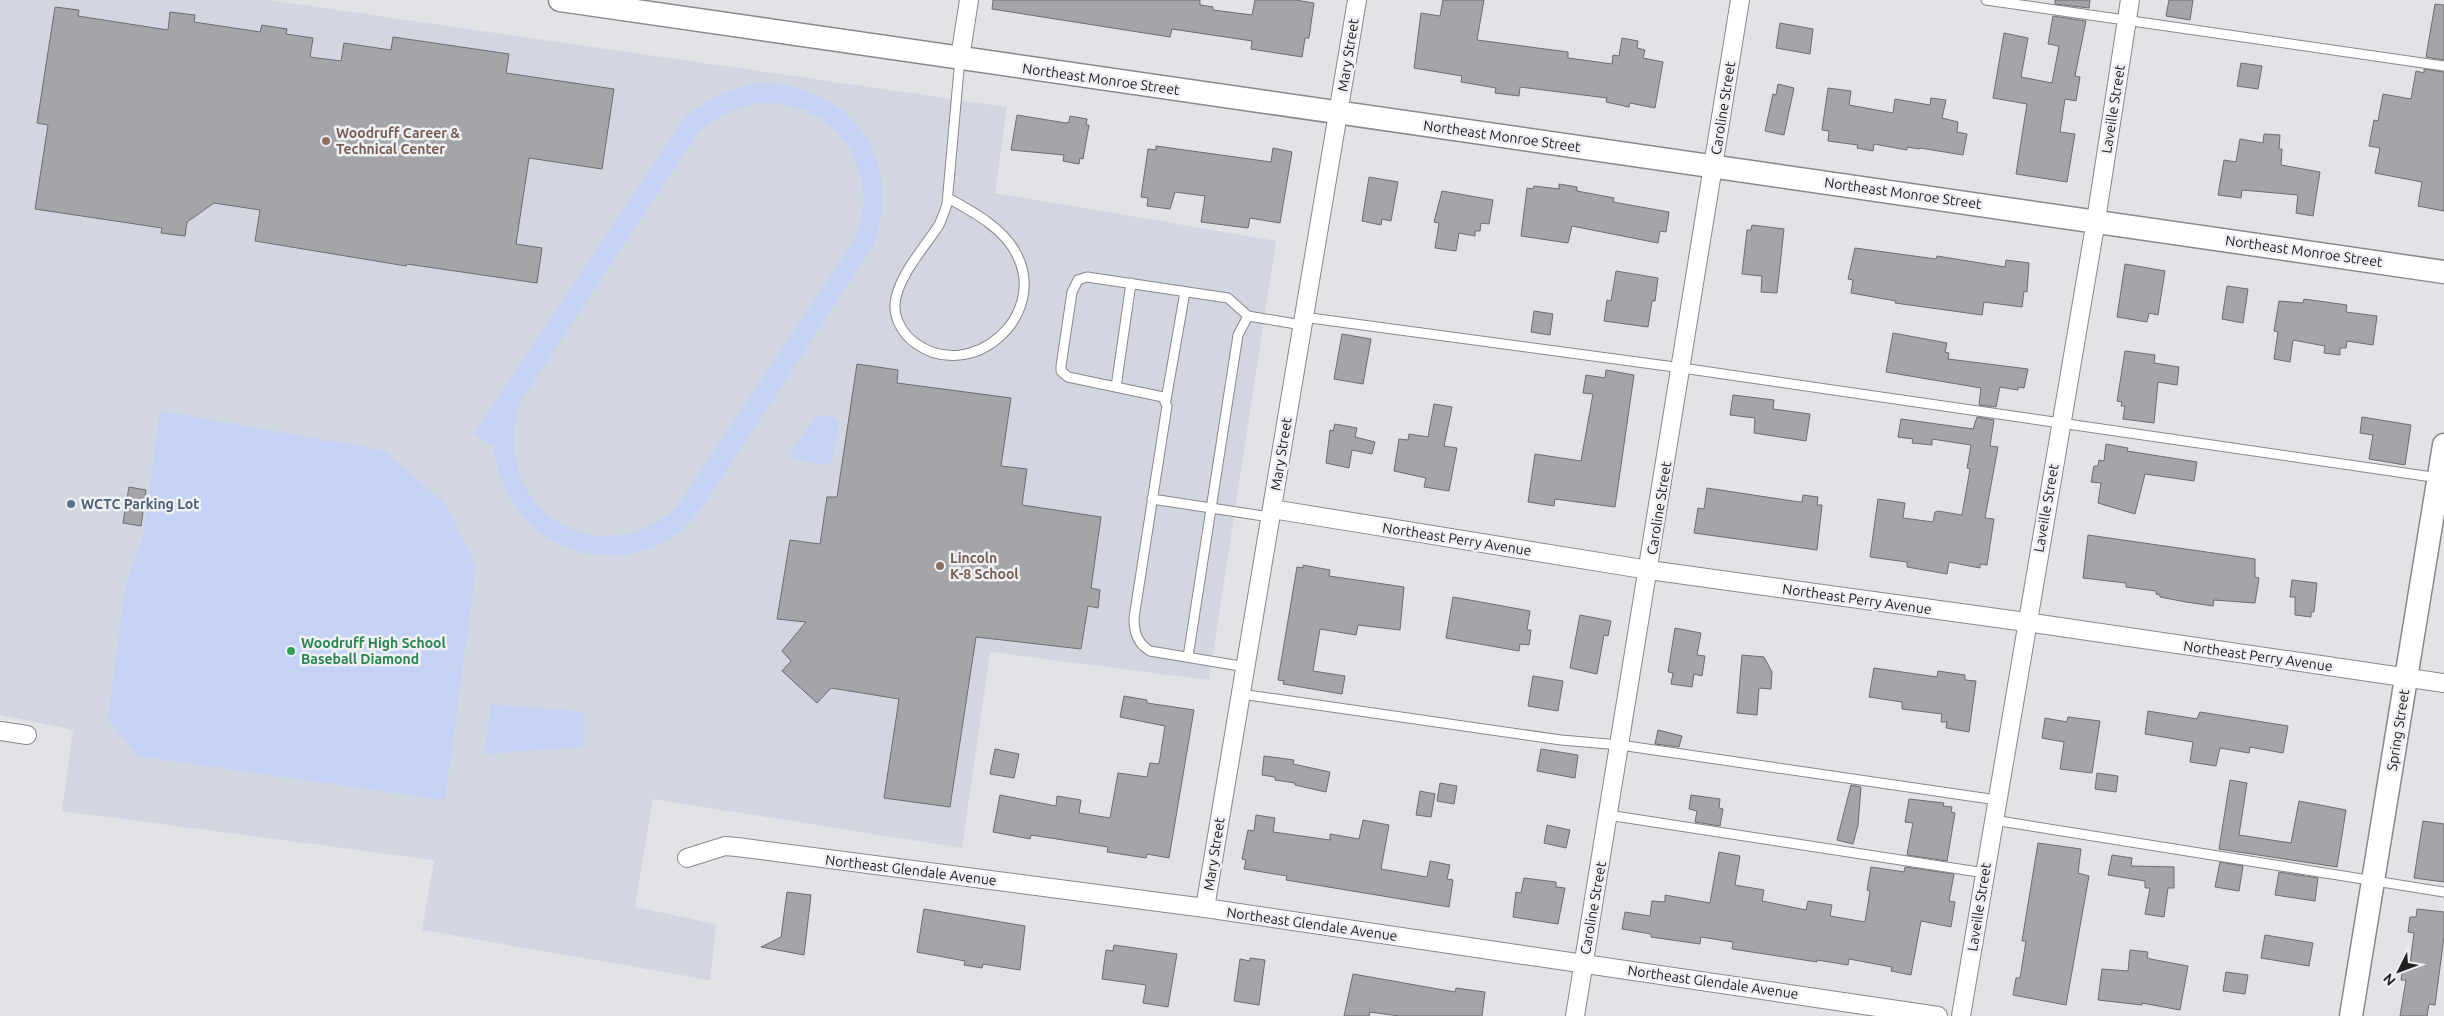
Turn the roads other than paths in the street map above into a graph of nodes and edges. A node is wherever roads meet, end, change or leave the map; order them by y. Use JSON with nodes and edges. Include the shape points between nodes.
{"nodes":[{"id":1,"x":969,"y":0,"type":"edge"},
{"id":2,"x":1357,"y":0,"type":"edge"},
{"id":3,"x":1740,"y":0,"type":"edge"},
{"id":4,"x":1986,"y":0,"type":"edge"},
{"id":5,"x":2130,"y":0,"type":"edge"},
{"id":6,"x":574,"y":1,"type":"edge"},
{"id":7,"x":2127,"y":22,"type":"junction"},
{"id":8,"x":960,"y":58,"type":"junction"},
{"id":9,"x":2444,"y":66,"type":"edge"},
{"id":10,"x":1338,"y":113,"type":"junction"},
{"id":11,"x":1714,"y":167,"type":"junction"},
{"id":12,"x":948,"y":198,"type":"junction"},
{"id":13,"x":2096,"y":220,"type":"junction"},
{"id":14,"x":2444,"y":272,"type":"edge"},
{"id":15,"x":1131,"y":283,"type":"junction"},
{"id":16,"x":1185,"y":292,"type":"junction"},
{"id":17,"x":1248,"y":316,"type":"junction"},
{"id":18,"x":1302,"y":321,"type":"junction"},
{"id":19,"x":1682,"y":368,"type":"junction"},
{"id":20,"x":1116,"y":387,"type":"junction"},
{"id":21,"x":1166,"y":400,"type":"junction"},
{"id":22,"x":2061,"y":422,"type":"junction"},
{"id":23,"x":2444,"y":445,"type":"edge"},
{"id":24,"x":2441,"y":479,"type":"edge"},
{"id":25,"x":1152,"y":499,"type":"junction"},
{"id":26,"x":1212,"y":508,"type":"junction"},
{"id":27,"x":1271,"y":513,"type":"junction"},
{"id":28,"x":1650,"y":570,"type":"junction"},
{"id":29,"x":2026,"y":622,"type":"junction"},
{"id":30,"x":1188,"y":657,"type":"junction"},
{"id":31,"x":1246,"y":667,"type":"junction"},
{"id":32,"x":2407,"y":678,"type":"junction"},
{"id":33,"x":2444,"y":684,"type":"edge"},
{"id":34,"x":1241,"y":694,"type":"junction"},
{"id":35,"x":0,"y":731,"type":"edge"},
{"id":36,"x":27,"y":735,"type":"dead end"},
{"id":37,"x":1620,"y":745,"type":"junction"},
{"id":38,"x":1997,"y":800,"type":"junction"},
{"id":39,"x":1608,"y":816,"type":"junction"},
{"id":40,"x":1993,"y":820,"type":"junction"},
{"id":41,"x":687,"y":858,"type":"dead end"},
{"id":42,"x":1985,"y":873,"type":"junction"},
{"id":43,"x":2373,"y":882,"type":"junction"},
{"id":44,"x":2444,"y":892,"type":"edge"},
{"id":45,"x":1206,"y":908,"type":"junction"},
{"id":46,"x":1583,"y":963,"type":"junction"},
{"id":47,"x":1575,"y":1016,"type":"edge"},
{"id":48,"x":1938,"y":1016,"type":"edge"},
{"id":49,"x":1961,"y":1016,"type":"edge"},
{"id":50,"x":2351,"y":1016,"type":"edge"}],
"edges":[{"from":1,"to":8,"type":"street"},
{"from":2,"to":10,"type":"street","name":"Mary Street"},
{"from":3,"to":11,"type":"street","name":"Caroline Street"},
{"from":4,"to":7,"type":"lane"},
{"from":5,"to":7,"type":"street","name":"Laveille Street"},
{"from":6,"to":8,"type":"street","name":"Northeast Monroe Street"},
{"from":7,"to":9,"type":"lane"},
{"from":7,"to":13,"type":"street","name":"Laveille Street"},
{"from":8,"to":10,"type":"street","name":"Northeast Monroe Street"},
{"from":8,"to":12,"type":"lane"},
{"from":10,"to":11,"type":"street","name":"Northeast Monroe Street"},
{"from":10,"to":18,"type":"street","name":"Mary Street"},
{"from":11,"to":13,"type":"street","name":"Northeast Monroe Street"},
{"from":11,"to":19,"type":"street","name":"Caroline Street"},
{"from":12,"to":12,"type":"lane","via":[[940,224],[898,289],[895,312],[904,331],[918,345],[954,357],[983,349],[1006,332],[1020,306],[1023,271],[1017,255],[1000,233],[974,212]]},
{"from":13,"to":14,"type":"street","name":"Northeast Monroe Street"},
{"from":13,"to":22,"type":"street","name":"Laveille Street"},
{"from":15,"to":16,"type":"lane"},
{"from":15,"to":20,"type":"lane"},
{"from":15,"to":20,"type":"lane","via":[[1088,276],[1078,280],[1072,292],[1061,371],[1068,377]]},
{"from":16,"to":17,"type":"lane","via":[[1228,298]]},
{"from":16,"to":21,"type":"lane"},
{"from":17,"to":18,"type":"lane"},
{"from":17,"to":26,"type":"lane","via":[[1238,335]]},
{"from":18,"to":19,"type":"lane"},
{"from":18,"to":27,"type":"street","name":"Mary Street"},
{"from":19,"to":22,"type":"lane"},
{"from":19,"to":28,"type":"street","name":"Caroline Street"},
{"from":20,"to":21,"type":"lane"},
{"from":21,"to":25,"type":"lane"},
{"from":22,"to":24,"type":"lane"},
{"from":22,"to":29,"type":"street","name":"Laveille Street"},
{"from":23,"to":24,"type":"street","name":"Spring Street"},
{"from":24,"to":32,"type":"street","name":"Spring Street"},
{"from":25,"to":26,"type":"lane"},
{"from":25,"to":30,"type":"lane","via":[[1134,628],[1140,642],[1150,651]]},
{"from":26,"to":27,"type":"lane"},
{"from":26,"to":30,"type":"lane"},
{"from":27,"to":28,"type":"street","name":"Northeast Perry Avenue"},
{"from":27,"to":31,"type":"street","name":"Mary Street"},
{"from":28,"to":29,"type":"street","name":"Northeast Perry Avenue"},
{"from":28,"to":37,"type":"street","name":"Caroline Street"},
{"from":29,"to":32,"type":"street","name":"Northeast Perry Avenue"},
{"from":29,"to":38,"type":"street","name":"Laveille Street"},
{"from":30,"to":31,"type":"lane"},
{"from":31,"to":34,"type":"street","name":"Mary Street"},
{"from":32,"to":33,"type":"street","name":"Northeast Perry Avenue"},
{"from":32,"to":43,"type":"street","name":"Spring Street"},
{"from":34,"to":37,"type":"lane","via":[[1561,740]]},
{"from":34,"to":45,"type":"street","name":"Mary Street"},
{"from":35,"to":36,"type":"street"},
{"from":37,"to":38,"type":"lane"},
{"from":37,"to":39,"type":"street","name":"Caroline Street"},
{"from":38,"to":40,"type":"street","name":"Laveille Street"},
{"from":39,"to":42,"type":"lane"},
{"from":39,"to":46,"type":"street","name":"Caroline Street"},
{"from":40,"to":42,"type":"street","name":"Laveille Street"},
{"from":40,"to":43,"type":"lane"},
{"from":41,"to":45,"type":"street","name":"Northeast Glendale Avenue","via":[[725,846],[737,847]]},
{"from":42,"to":49,"type":"street","name":"Laveille Street"},
{"from":43,"to":44,"type":"lane"},
{"from":43,"to":50,"type":"street","name":"Spring Street"},
{"from":45,"to":46,"type":"street","name":"Northeast Glendale Avenue"},
{"from":46,"to":47,"type":"street","name":"Caroline Street"},
{"from":46,"to":48,"type":"street","name":"Northeast Glendale Avenue"}]}
